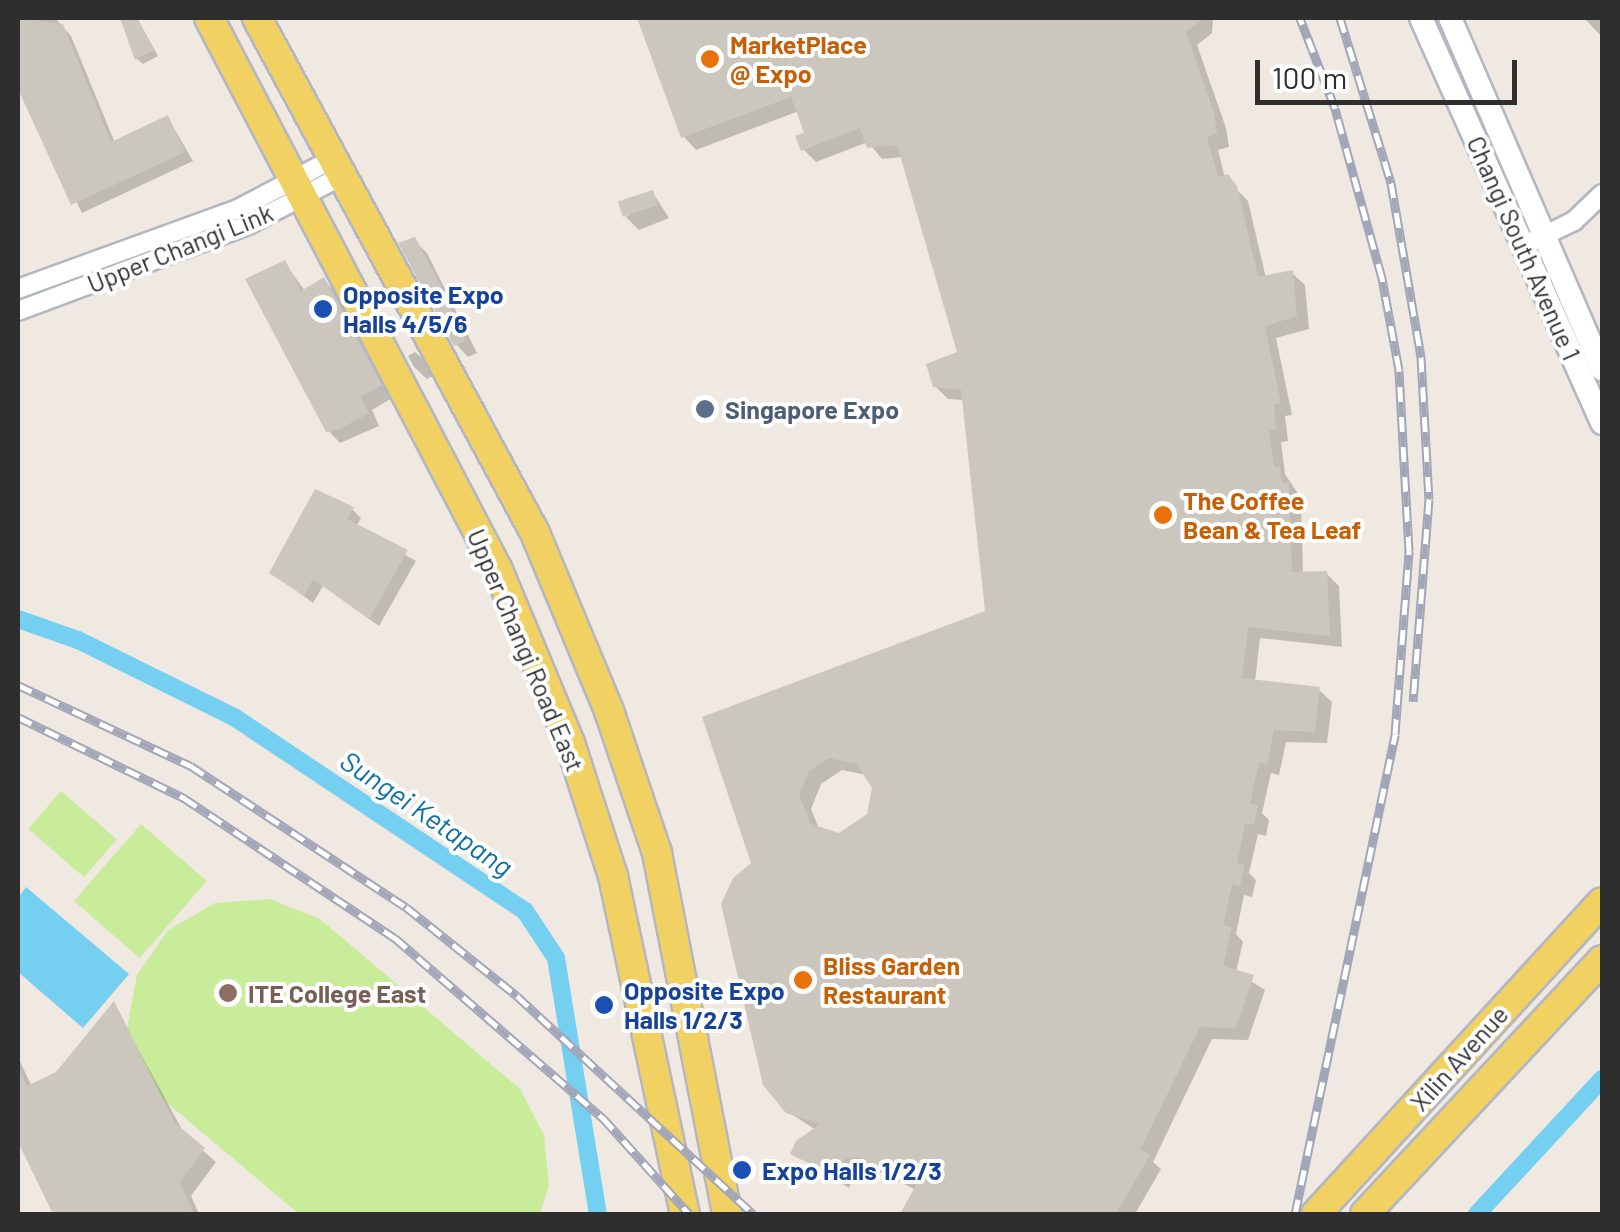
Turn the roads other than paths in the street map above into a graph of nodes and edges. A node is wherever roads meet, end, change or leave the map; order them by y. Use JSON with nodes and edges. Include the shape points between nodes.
{"nodes":[{"id":1,"x":209,"y":18,"type":"edge"},
{"id":2,"x":258,"y":18,"type":"edge"},
{"id":3,"x":1421,"y":18,"type":"edge"},
{"id":4,"x":1450,"y":18,"type":"edge"},
{"id":5,"x":335,"y":169,"type":"junction"},
{"id":6,"x":298,"y":189,"type":"junction"},
{"id":7,"x":1602,"y":194,"type":"edge"},
{"id":8,"x":1534,"y":240,"type":"junction"},
{"id":9,"x":18,"y":288,"type":"edge"},
{"id":10,"x":18,"y":311,"type":"edge"},
{"id":11,"x":1602,"y":370,"type":"edge"},
{"id":12,"x":1602,"y":423,"type":"edge"},
{"id":13,"x":1602,"y":902,"type":"edge"},
{"id":14,"x":1602,"y":960,"type":"edge"},
{"id":15,"x":685,"y":1214,"type":"edge"},
{"id":16,"x":727,"y":1214,"type":"edge"},
{"id":17,"x":1316,"y":1214,"type":"edge"},
{"id":18,"x":1365,"y":1214,"type":"edge"}],
"edges":[{"from":1,"to":6,"type":"main road","name":"Upper Changi Road East"},
{"from":2,"to":5,"type":"main road","name":"Upper Changi Road East"},
{"from":3,"to":8,"type":"street","name":"Changi South Avenue 1"},
{"from":4,"to":8,"type":"street","name":"Changi South Avenue 1"},
{"from":5,"to":6,"type":"street","name":"Upper Changi Link"},
{"from":5,"to":16,"type":"main road","name":"Upper Changi Road East","via":[[535,533],[608,711],[657,853]]},
{"from":6,"to":9,"type":"street","name":"Upper Changi Link"},
{"from":6,"to":10,"type":"street","name":"Upper Changi Link","via":[[248,225]]},
{"from":6,"to":15,"type":"main road","name":"Upper Changi Road East","via":[[498,570],[570,743],[613,876]]},
{"from":7,"to":8,"type":"street"},
{"from":8,"to":11,"type":"street","name":"Changi South Avenue 1"},
{"from":8,"to":12,"type":"street","name":"Changi South Avenue 1"},
{"from":13,"to":17,"type":"main road","name":"Xilin Avenue"},
{"from":14,"to":18,"type":"main road","name":"Xilin Avenue"}]}
